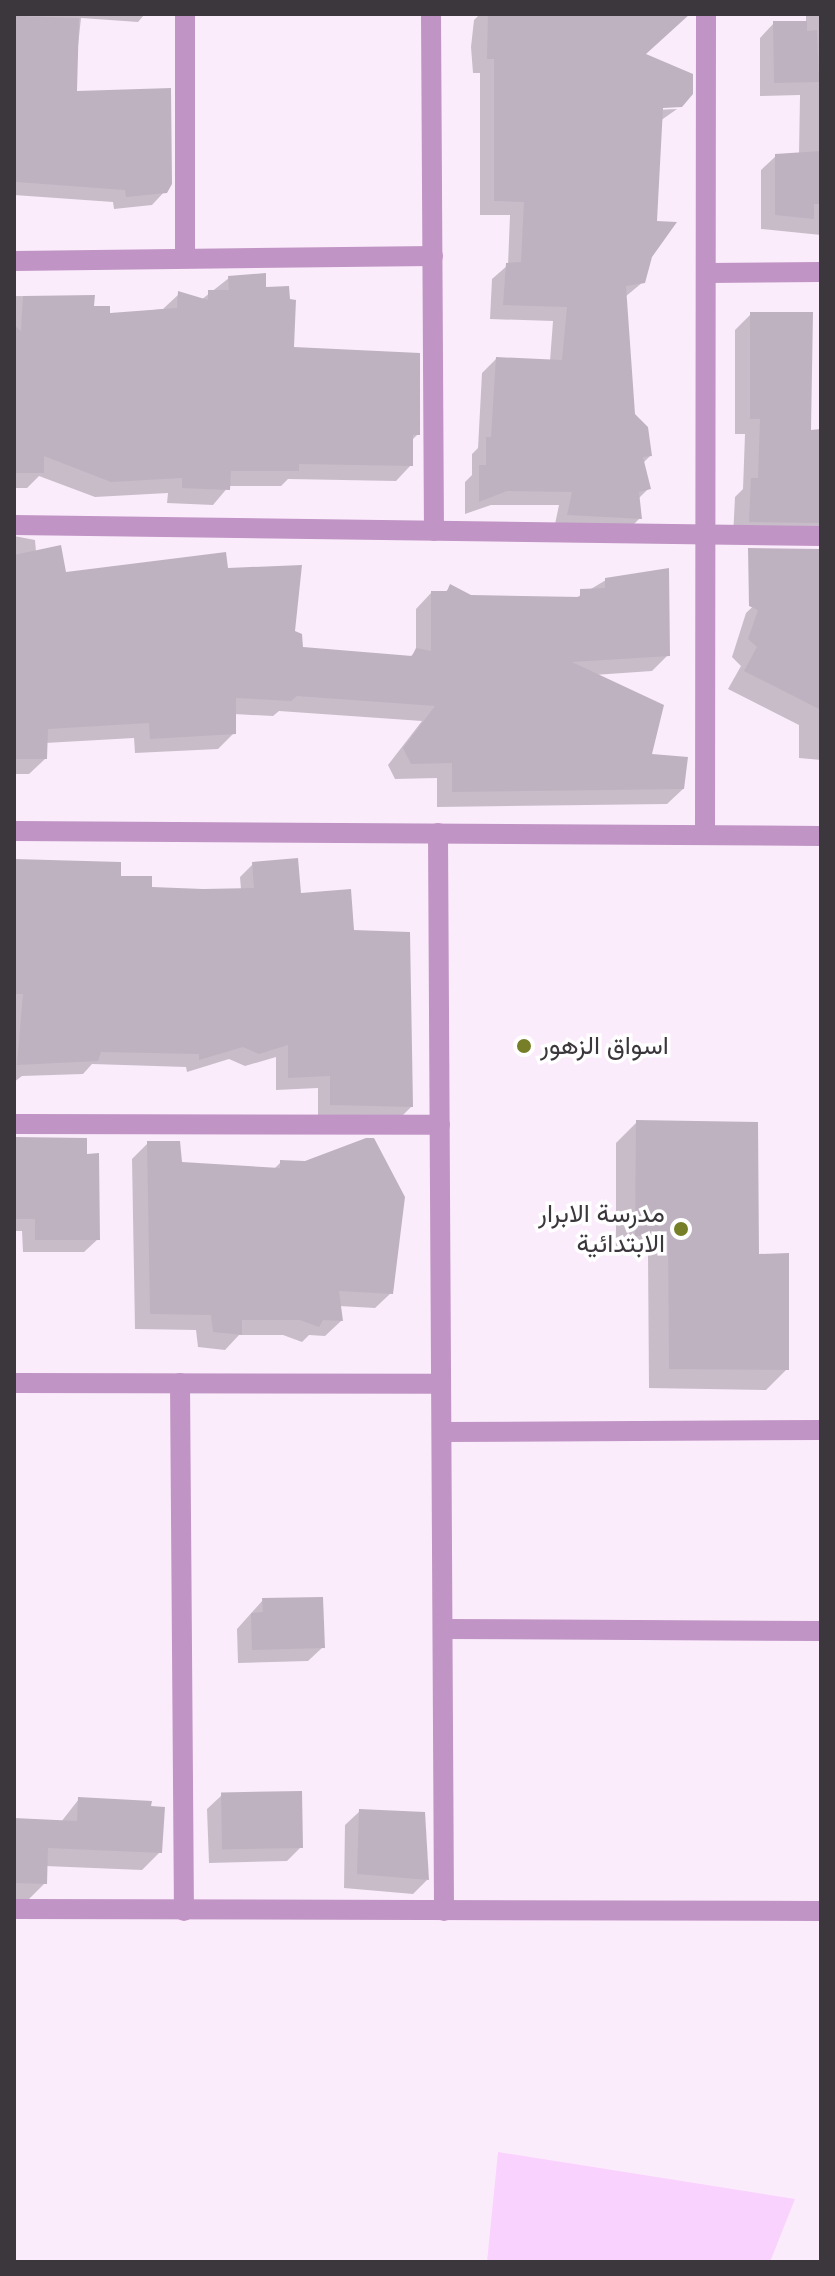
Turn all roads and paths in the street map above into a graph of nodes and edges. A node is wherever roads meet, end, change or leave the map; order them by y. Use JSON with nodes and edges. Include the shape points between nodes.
{"nodes":[{"id":1,"x":185,"y":14,"type":"edge"},
{"id":2,"x":431,"y":14,"type":"edge"},
{"id":3,"x":706,"y":14,"type":"edge"},
{"id":4,"x":433,"y":256,"type":"junction"},
{"id":5,"x":185,"y":258,"type":"junction"},
{"id":6,"x":14,"y":261,"type":"edge"},
{"id":7,"x":821,"y":272,"type":"edge"},
{"id":8,"x":707,"y":273,"type":"junction"},
{"id":9,"x":14,"y":525,"type":"edge"},
{"id":10,"x":434,"y":531,"type":"junction"},
{"id":11,"x":708,"y":534,"type":"junction"},
{"id":12,"x":821,"y":536,"type":"edge"},
{"id":13,"x":14,"y":831,"type":"edge"},
{"id":14,"x":438,"y":833,"type":"junction"},
{"id":15,"x":705,"y":835,"type":"junction"},
{"id":16,"x":821,"y":836,"type":"edge"},
{"id":17,"x":14,"y":1124,"type":"edge"},
{"id":18,"x":440,"y":1125,"type":"junction"},
{"id":19,"x":14,"y":1383,"type":"edge"},
{"id":20,"x":180,"y":1383,"type":"junction"},
{"id":21,"x":441,"y":1384,"type":"junction"},
{"id":22,"x":821,"y":1430,"type":"edge"},
{"id":23,"x":442,"y":1432,"type":"junction"},
{"id":24,"x":443,"y":1629,"type":"junction"},
{"id":25,"x":821,"y":1631,"type":"edge"},
{"id":26,"x":14,"y":1909,"type":"edge"},
{"id":27,"x":184,"y":1911,"type":"junction"},
{"id":28,"x":444,"y":1911,"type":"junction"},
{"id":29,"x":821,"y":1911,"type":"edge"}],
"edges":[{"from":1,"to":5,"type":"street"},
{"from":2,"to":4,"type":"street"},
{"from":3,"to":8,"type":"street"},
{"from":4,"to":5,"type":"street"},
{"from":4,"to":10,"type":"street"},
{"from":5,"to":6,"type":"street"},
{"from":7,"to":8,"type":"street"},
{"from":8,"to":11,"type":"street"},
{"from":9,"to":10,"type":"street"},
{"from":10,"to":11,"type":"street"},
{"from":11,"to":12,"type":"street"},
{"from":11,"to":15,"type":"street"},
{"from":13,"to":14,"type":"street"},
{"from":14,"to":15,"type":"street"},
{"from":14,"to":18,"type":"street"},
{"from":15,"to":16,"type":"street"},
{"from":17,"to":18,"type":"street"},
{"from":18,"to":21,"type":"street"},
{"from":19,"to":20,"type":"street"},
{"from":20,"to":21,"type":"street"},
{"from":20,"to":27,"type":"street"},
{"from":21,"to":23,"type":"street"},
{"from":22,"to":23,"type":"street"},
{"from":23,"to":24,"type":"street"},
{"from":24,"to":25,"type":"street"},
{"from":24,"to":28,"type":"street"},
{"from":26,"to":27,"type":"street"},
{"from":27,"to":28,"type":"street"},
{"from":28,"to":29,"type":"street"}]}
